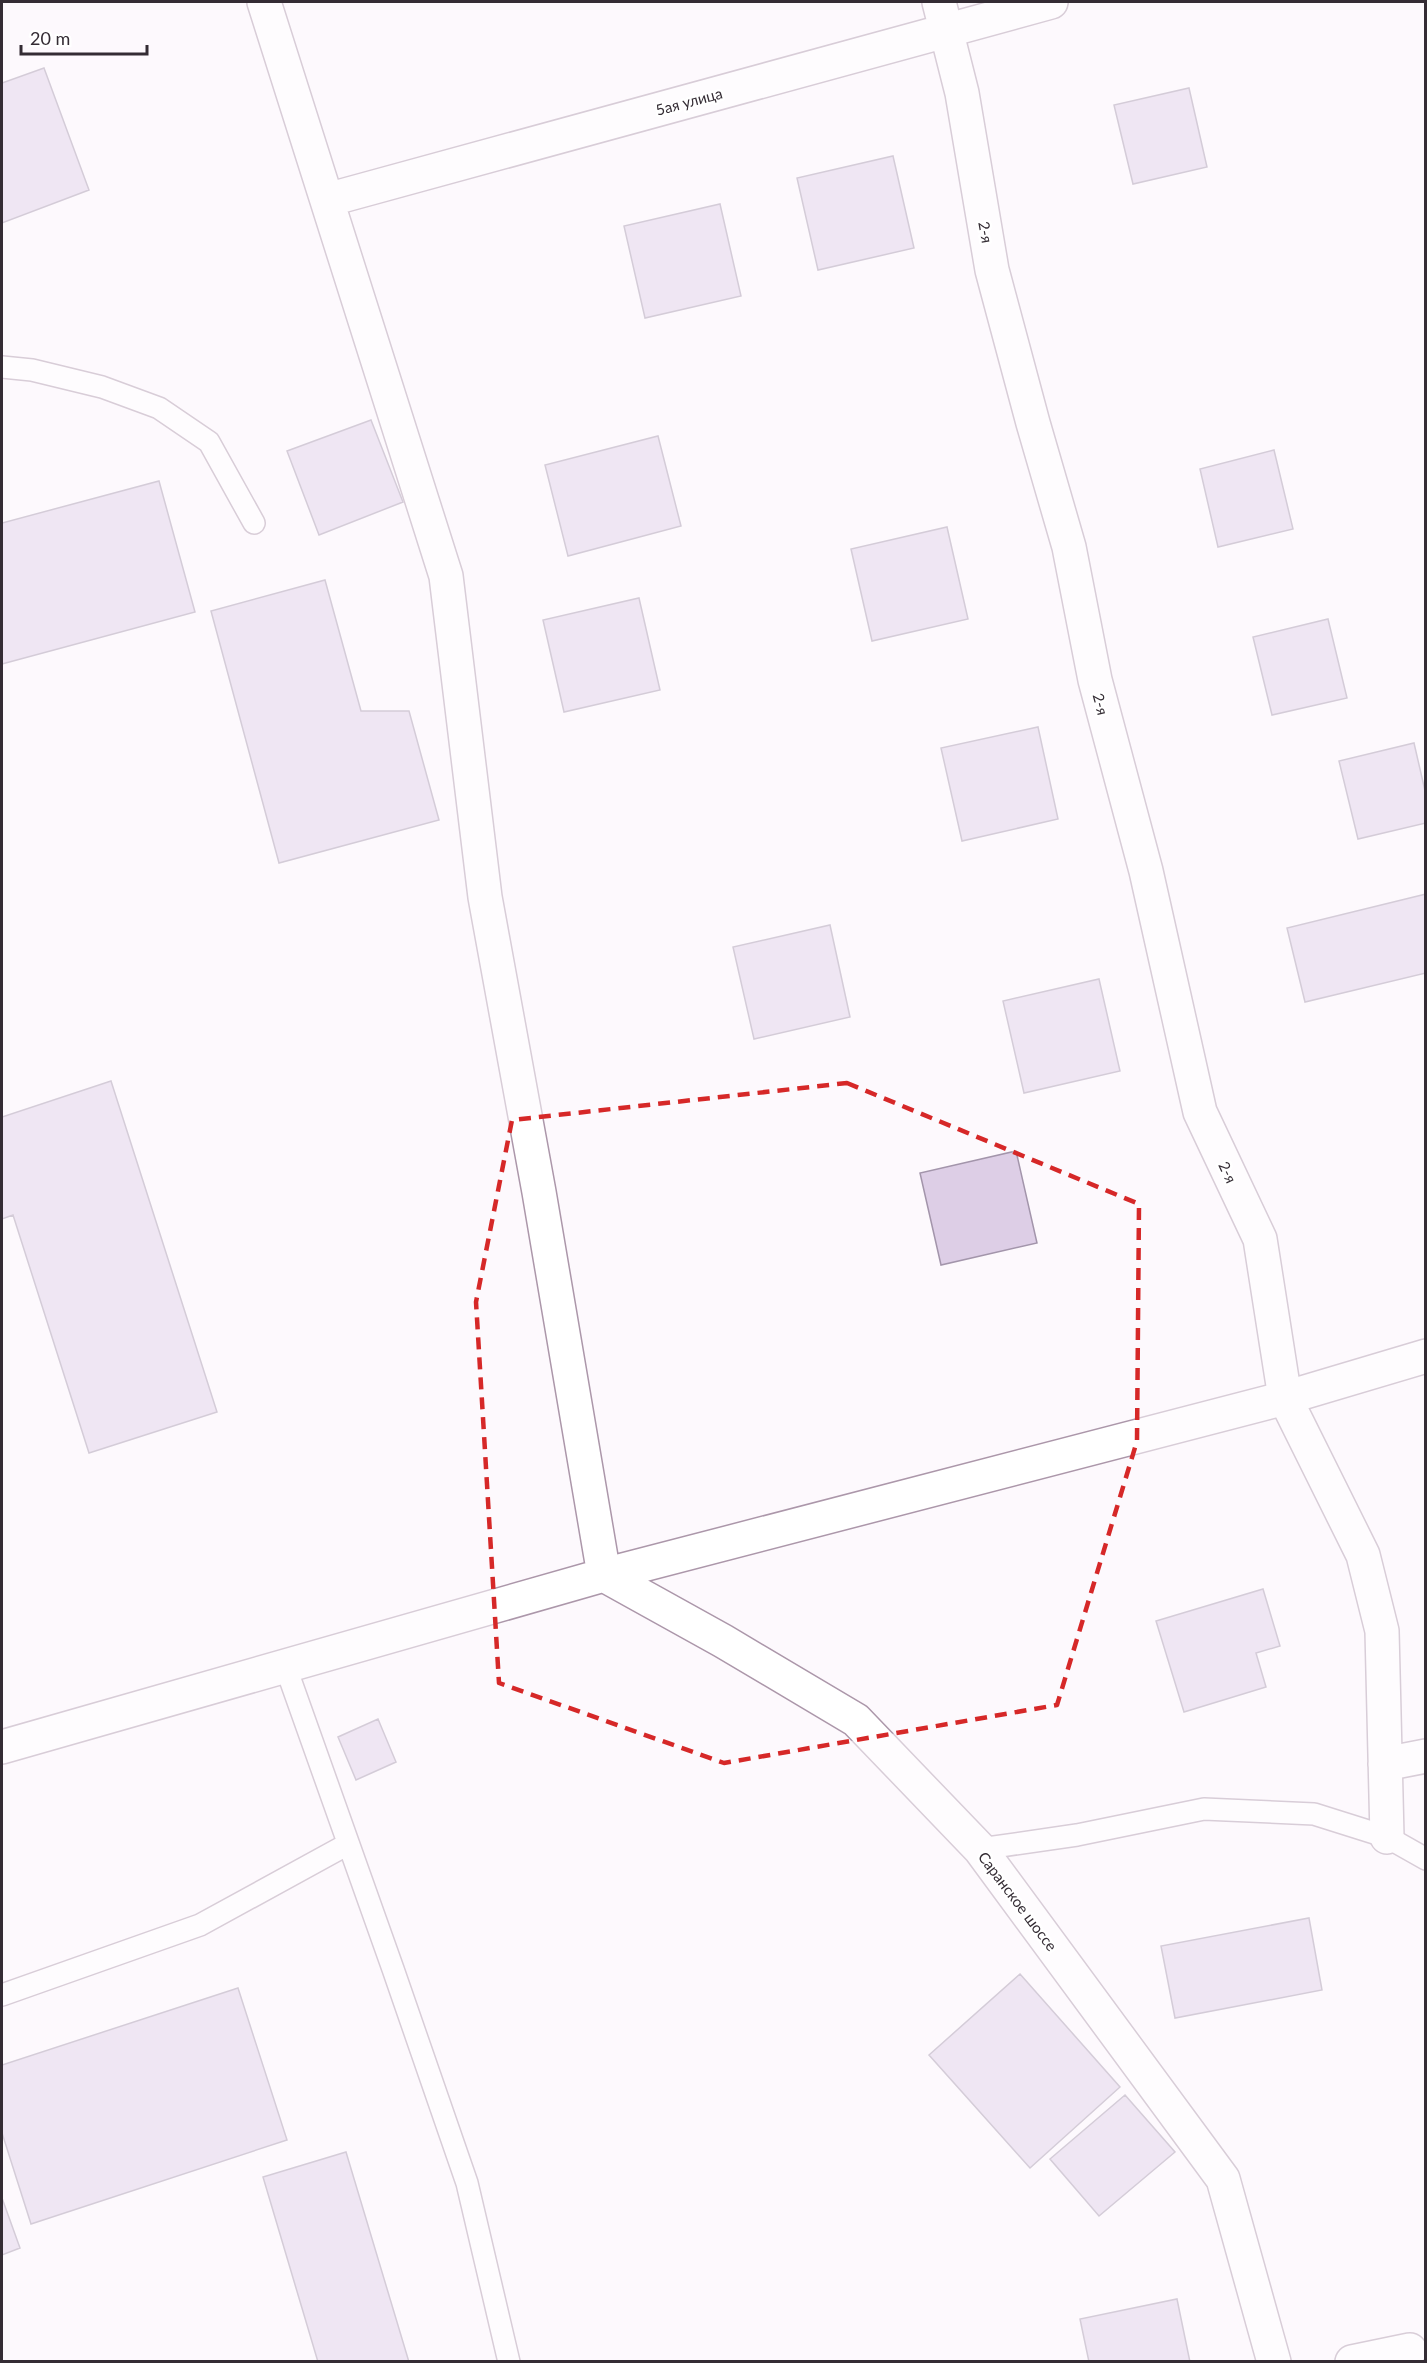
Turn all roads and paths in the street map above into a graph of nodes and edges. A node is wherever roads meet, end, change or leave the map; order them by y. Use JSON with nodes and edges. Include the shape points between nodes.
{"nodes":[{"id":1,"x":264,"y":2,"type":"edge"},
{"id":2,"x":1051,"y":2,"type":"edge"},
{"id":3,"x":942,"y":16,"type":"edge"},
{"id":4,"x":327,"y":200,"type":"junction"},
{"id":5,"x":2,"y":367,"type":"edge"},
{"id":6,"x":254,"y":523,"type":"dead end"},
{"id":7,"x":1425,"y":1356,"type":"edge"},
{"id":8,"x":1285,"y":1398,"type":"junction"},
{"id":9,"x":604,"y":1575,"type":"junction"},
{"id":10,"x":285,"y":1665,"type":"junction"},
{"id":11,"x":2,"y":1747,"type":"edge"},
{"id":12,"x":1425,"y":1756,"type":"edge"},
{"id":13,"x":1385,"y":1764,"type":"junction"},
{"id":14,"x":1387,"y":1838,"type":"junction"},
{"id":15,"x":348,"y":1844,"type":"junction"},
{"id":16,"x":980,"y":1849,"type":"junction"},
{"id":17,"x":1425,"y":1859,"type":"edge"},
{"id":18,"x":2,"y":1995,"type":"edge"},
{"id":19,"x":1416,"y":2356,"type":"edge"},
{"id":20,"x":509,"y":2361,"type":"edge"},
{"id":21,"x":1274,"y":2361,"type":"edge"},
{"id":22,"x":1352,"y":2361,"type":"edge"}],
"edges":[{"from":1,"to":4,"type":"street"},
{"from":2,"to":3,"type":"street","name":"5ая улица"},
{"from":3,"to":4,"type":"street","name":"5ая улица"},
{"from":3,"to":8,"type":"street","name":"2-я","via":[[962,93],[992,270],[1069,547],[1095,680],[1146,871],[1200,1112],[1260,1239]]},
{"from":4,"to":9,"type":"street","via":[[446,576],[485,897]]},
{"from":5,"to":6,"type":"lane","via":[[102,387],[159,408],[209,442]]},
{"from":7,"to":8,"type":"street"},
{"from":8,"to":9,"type":"street"},
{"from":8,"to":13,"type":"street","name":"2-я","via":[[1363,1555],[1382,1631]]},
{"from":9,"to":10,"type":"street"},
{"from":9,"to":16,"type":"street","name":"Саранское шоссе","via":[[856,1720]]},
{"from":10,"to":11,"type":"street"},
{"from":10,"to":15,"type":"lane"},
{"from":12,"to":13,"type":"street"},
{"from":13,"to":14,"type":"street","name":"2-я"},
{"from":14,"to":16,"type":"lane","via":[[1314,1814],[1204,1809],[1077,1835]]},
{"from":14,"to":17,"type":"lane"},
{"from":15,"to":18,"type":"lane","via":[[201,1925]]},
{"from":15,"to":20,"type":"lane","via":[[467,2183]]},
{"from":16,"to":21,"type":"street","name":"Саранское шоссе","via":[[1223,2179]]},
{"from":19,"to":22,"type":"street"}]}
